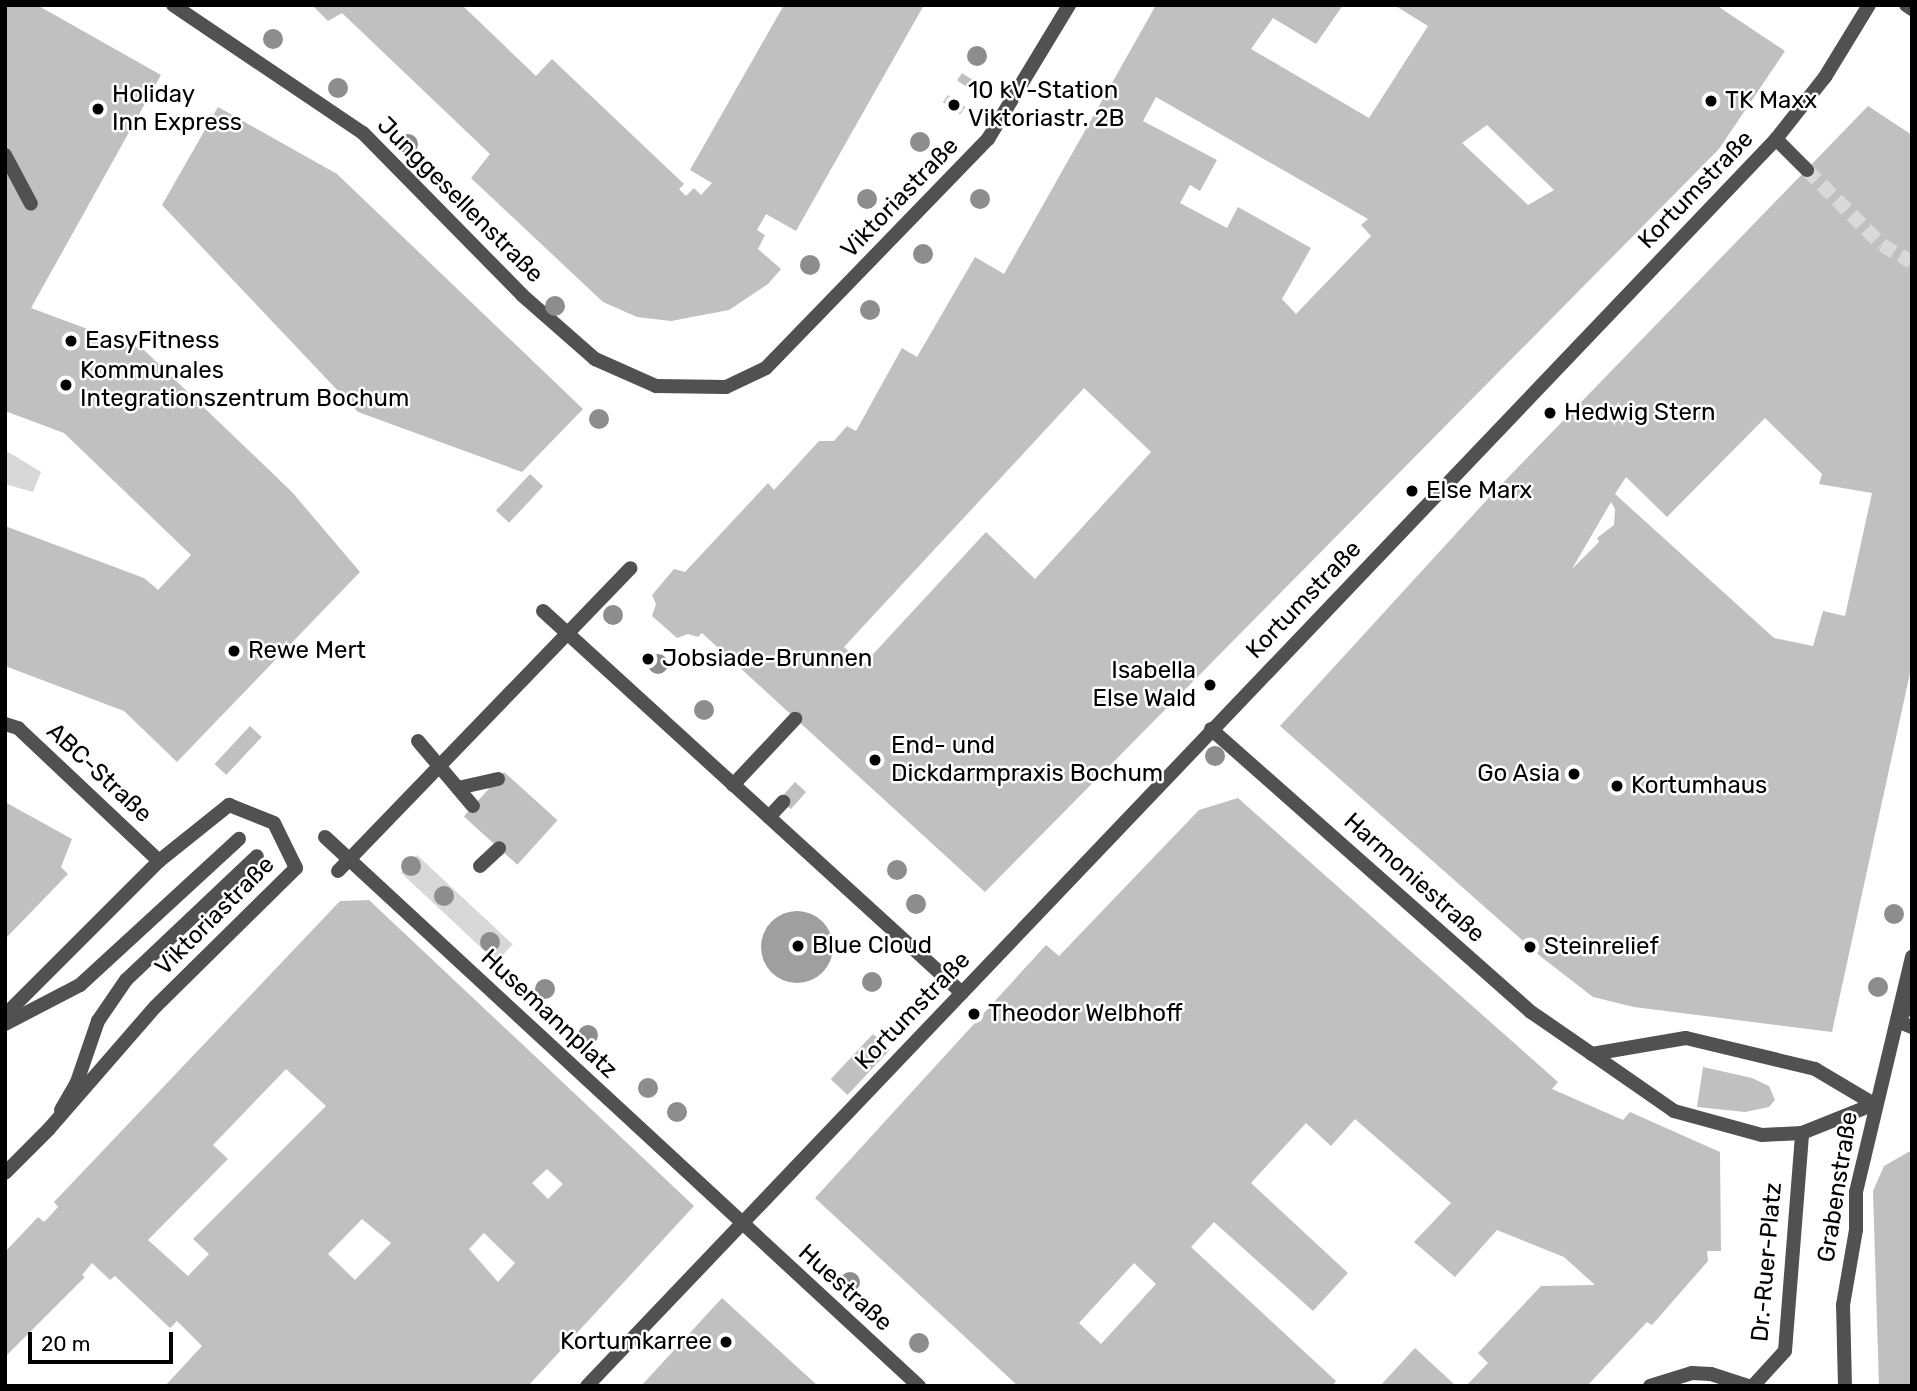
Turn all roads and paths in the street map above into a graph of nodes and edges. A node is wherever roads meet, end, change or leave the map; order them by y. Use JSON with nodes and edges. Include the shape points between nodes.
{"nodes":[{"id":1,"x":173,"y":5,"type":"edge"},
{"id":2,"x":1069,"y":5,"type":"edge"},
{"id":3,"x":1869,"y":5,"type":"edge"},
{"id":4,"x":1906,"y":5,"type":"edge"},
{"id":5,"x":1912,"y":9,"type":"edge"},
{"id":6,"x":1776,"y":139,"type":"junction"},
{"id":7,"x":5,"y":155,"type":"edge"},
{"id":8,"x":1807,"y":170,"type":"tunnel mouth"},
{"id":9,"x":31,"y":204,"type":"dead end"},
{"id":10,"x":726,"y":387,"type":"joint"},
{"id":11,"x":631,"y":568,"type":"dead end"},
{"id":12,"x":543,"y":611,"type":"dead end"},
{"id":13,"x":568,"y":633,"type":"junction"},
{"id":14,"x":795,"y":719,"type":"dead end"},
{"id":15,"x":5,"y":723,"type":"edge"},
{"id":16,"x":1211,"y":729,"type":"junction"},
{"id":17,"x":418,"y":741,"type":"dead end"},
{"id":18,"x":439,"y":766,"type":"junction"},
{"id":19,"x":498,"y":779,"type":"dead end"},
{"id":20,"x":733,"y":785,"type":"junction"},
{"id":21,"x":458,"y":788,"type":"junction"},
{"id":22,"x":783,"y":802,"type":"dead end"},
{"id":23,"x":473,"y":806,"type":"dead end"},
{"id":24,"x":769,"y":817,"type":"junction"},
{"id":25,"x":332,"y":837,"type":"dead end"},
{"id":26,"x":239,"y":839,"type":"dead end"},
{"id":27,"x":499,"y":848,"type":"dead end"},
{"id":28,"x":257,"y":856,"type":"dead end"},
{"id":29,"x":350,"y":859,"type":"junction"},
{"id":30,"x":159,"y":861,"type":"junction"},
{"id":31,"x":480,"y":866,"type":"dead end"},
{"id":32,"x":338,"y":871,"type":"dead end"},
{"id":33,"x":1912,"y":957,"type":"edge"},
{"id":34,"x":962,"y":993,"type":"junction"},
{"id":35,"x":1912,"y":1002,"type":"edge"},
{"id":36,"x":5,"y":1015,"type":"edge"},
{"id":37,"x":1898,"y":1021,"type":"junction"},
{"id":38,"x":5,"y":1024,"type":"edge"},
{"id":39,"x":1912,"y":1027,"type":"edge"},
{"id":40,"x":1592,"y":1054,"type":"junction"},
{"id":41,"x":1874,"y":1104,"type":"junction"},
{"id":42,"x":50,"y":1129,"type":"junction"},
{"id":43,"x":1802,"y":1133,"type":"junction"},
{"id":44,"x":5,"y":1173,"type":"edge"},
{"id":45,"x":741,"y":1224,"type":"junction"},
{"id":46,"x":587,"y":1386,"type":"edge"},
{"id":47,"x":919,"y":1386,"type":"edge"},
{"id":48,"x":1650,"y":1386,"type":"edge"},
{"id":49,"x":1747,"y":1386,"type":"edge"},
{"id":50,"x":1754,"y":1386,"type":"edge"},
{"id":51,"x":1845,"y":1386,"type":"edge"}],
"edges":[{"from":1,"to":10,"type":"street","name":"Junggesellenstraße","via":[[363,133],[522,295],[595,359],[656,387]]},
{"from":2,"to":10,"type":"street","name":"Viktoriastraße","via":[[988,139],[766,368]]},
{"from":3,"to":6,"type":"street","name":"Kortumstraße","via":[[1825,76]]},
{"from":4,"to":5,"type":"street"},
{"from":6,"to":8,"type":"street","name":"Kortumstraße"},
{"from":6,"to":16,"type":"street","name":"Kortumstraße"},
{"from":7,"to":9,"type":"street"},
{"from":11,"to":13,"type":"street"},
{"from":12,"to":13,"type":"street"},
{"from":13,"to":18,"type":"street"},
{"from":13,"to":20,"type":"street"},
{"from":14,"to":20,"type":"street"},
{"from":15,"to":30,"type":"street","name":"ABC-Straße","via":[[18,728]]},
{"from":16,"to":34,"type":"street","name":"Kortumstraße"},
{"from":16,"to":40,"type":"street","name":"Harmoniestraße","via":[[1531,1012]]},
{"from":17,"to":18,"type":"street"},
{"from":18,"to":21,"type":"street"},
{"from":18,"to":29,"type":"street"},
{"from":19,"to":21,"type":"street"},
{"from":20,"to":24,"type":"street"},
{"from":21,"to":23,"type":"street"},
{"from":22,"to":24,"type":"street"},
{"from":24,"to":34,"type":"street"},
{"from":25,"to":29,"type":"street","name":"Husemannplatz"},
{"from":26,"to":38,"type":"street","via":[[80,985]]},
{"from":27,"to":31,"type":"street"},
{"from":28,"to":42,"type":"street","via":[[126,979],[98,1021],[77,1082]]},
{"from":29,"to":32,"type":"street"},
{"from":29,"to":45,"type":"street","name":"Husemannplatz"},
{"from":30,"to":36,"type":"street","name":"Viktoriastraße"},
{"from":30,"to":42,"type":"street","name":"Viktoriastraße","via":[[229,805],[274,823],[296,868],[155,1007]]},
{"from":33,"to":37,"type":"street","name":"Grabenstraße"},
{"from":34,"to":45,"type":"street","name":"Kortumstraße","via":[[861,1090]]},
{"from":35,"to":37,"type":"street"},
{"from":37,"to":39,"type":"street"},
{"from":37,"to":41,"type":"street","name":"Grabenstraße"},
{"from":40,"to":41,"type":"street","via":[[1686,1038],[1815,1069]]},
{"from":40,"to":43,"type":"street","name":"Harmoniestraße","via":[[1674,1111],[1762,1135]]},
{"from":41,"to":43,"type":"street","name":"Harmoniestraße"},
{"from":41,"to":51,"type":"street","name":"Grabenstraße","via":[[1856,1192],[1856,1230],[1843,1305]]},
{"from":42,"to":44,"type":"street","name":"Viktoriastraße"},
{"from":43,"to":50,"type":"street","name":"Dr.-Ruer-Platz","via":[[1785,1350]]},
{"from":45,"to":46,"type":"street","name":"Kortumstraße"},
{"from":45,"to":47,"type":"street","name":"Huestraße"},
{"from":48,"to":49,"type":"street","via":[[1692,1373]]}]}
